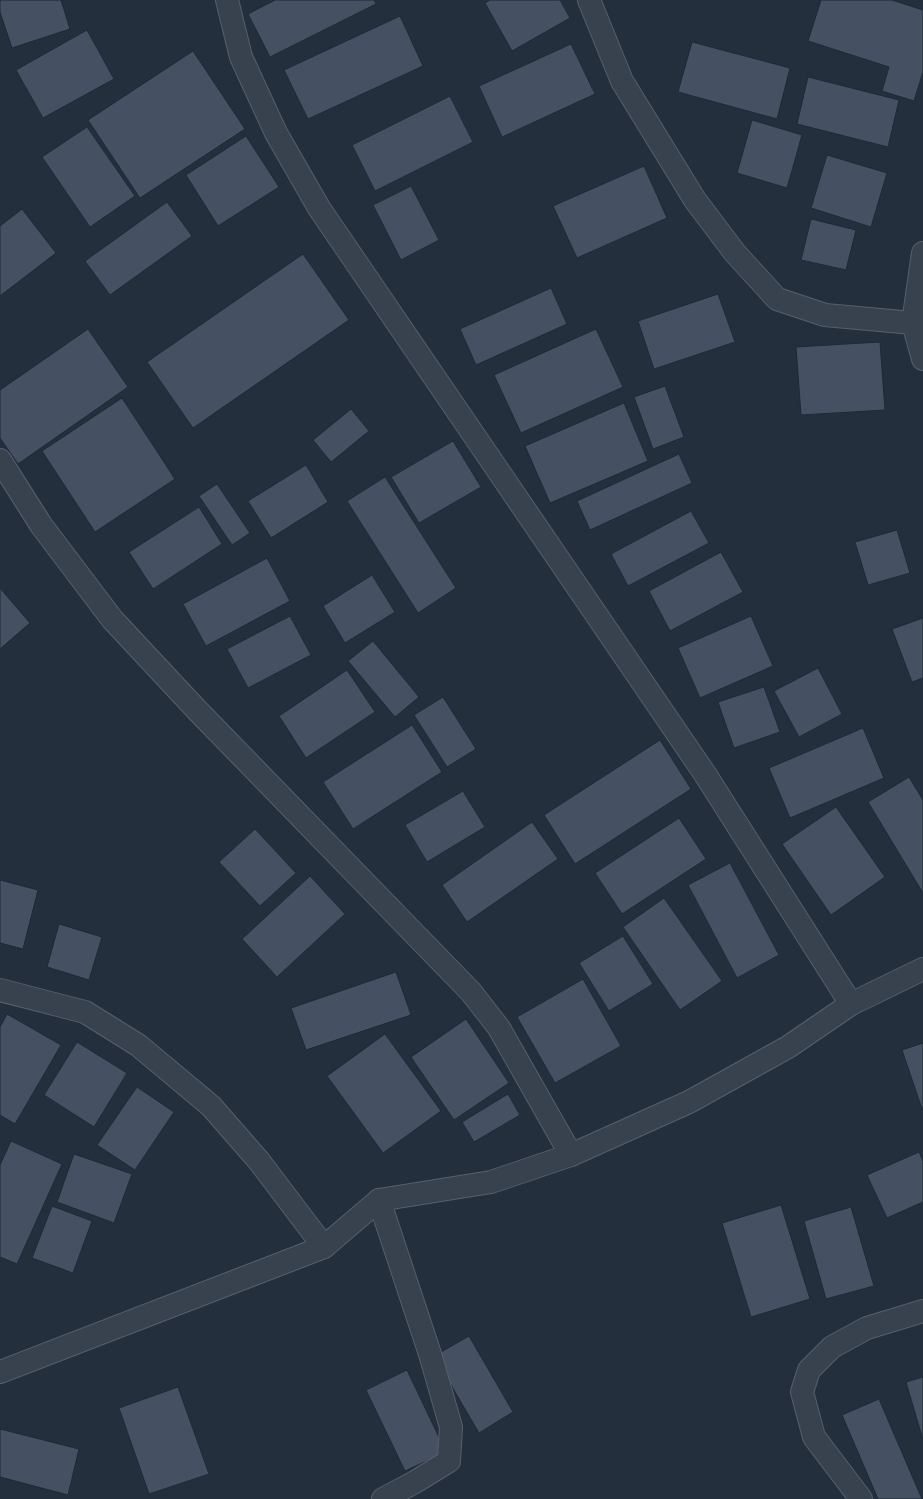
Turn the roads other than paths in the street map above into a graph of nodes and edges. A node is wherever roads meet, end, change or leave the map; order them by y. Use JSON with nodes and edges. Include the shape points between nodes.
{"nodes":[{"id":1,"x":227,"y":0,"type":"edge"},
{"id":2,"x":589,"y":0,"type":"edge"},
{"id":3,"x":923,"y":253,"type":"edge"},
{"id":4,"x":913,"y":323,"type":"junction"},
{"id":5,"x":923,"y":359,"type":"edge"},
{"id":6,"x":0,"y":460,"type":"edge"},
{"id":7,"x":923,"y":969,"type":"edge"},
{"id":8,"x":0,"y":990,"type":"edge"},
{"id":9,"x":851,"y":1004,"type":"junction"},
{"id":10,"x":570,"y":1155,"type":"junction"},
{"id":11,"x":380,"y":1200,"type":"junction"},
{"id":12,"x":324,"y":1247,"type":"junction"},
{"id":13,"x":923,"y":1311,"type":"edge"},
{"id":14,"x":1,"y":1371,"type":"edge"},
{"id":15,"x":383,"y":1499,"type":"edge"},
{"id":16,"x":861,"y":1499,"type":"edge"}],
"edges":[{"from":1,"to":9,"type":"street","via":[[241,57],[276,133],[319,208],[705,774]]},
{"from":2,"to":4,"type":"street","via":[[622,81],[695,200],[735,253],[776,299],[825,314]]},
{"from":3,"to":4,"type":"street"},
{"from":4,"to":5,"type":"street"},
{"from":6,"to":10,"type":"street","via":[[41,525],[112,619],[196,710],[471,992],[499,1028]]},
{"from":7,"to":9,"type":"street"},
{"from":8,"to":12,"type":"street","via":[[85,1012],[138,1045],[211,1106],[259,1162]]},
{"from":9,"to":10,"type":"street","via":[[788,1047],[689,1102]]},
{"from":10,"to":11,"type":"street","via":[[491,1182]]},
{"from":11,"to":12,"type":"street"},
{"from":11,"to":15,"type":"street","via":[[451,1426],[449,1461]]},
{"from":12,"to":14,"type":"street"},
{"from":13,"to":16,"type":"street","via":[[867,1328],[832,1347],[809,1370],[802,1392],[814,1437]]}]}
